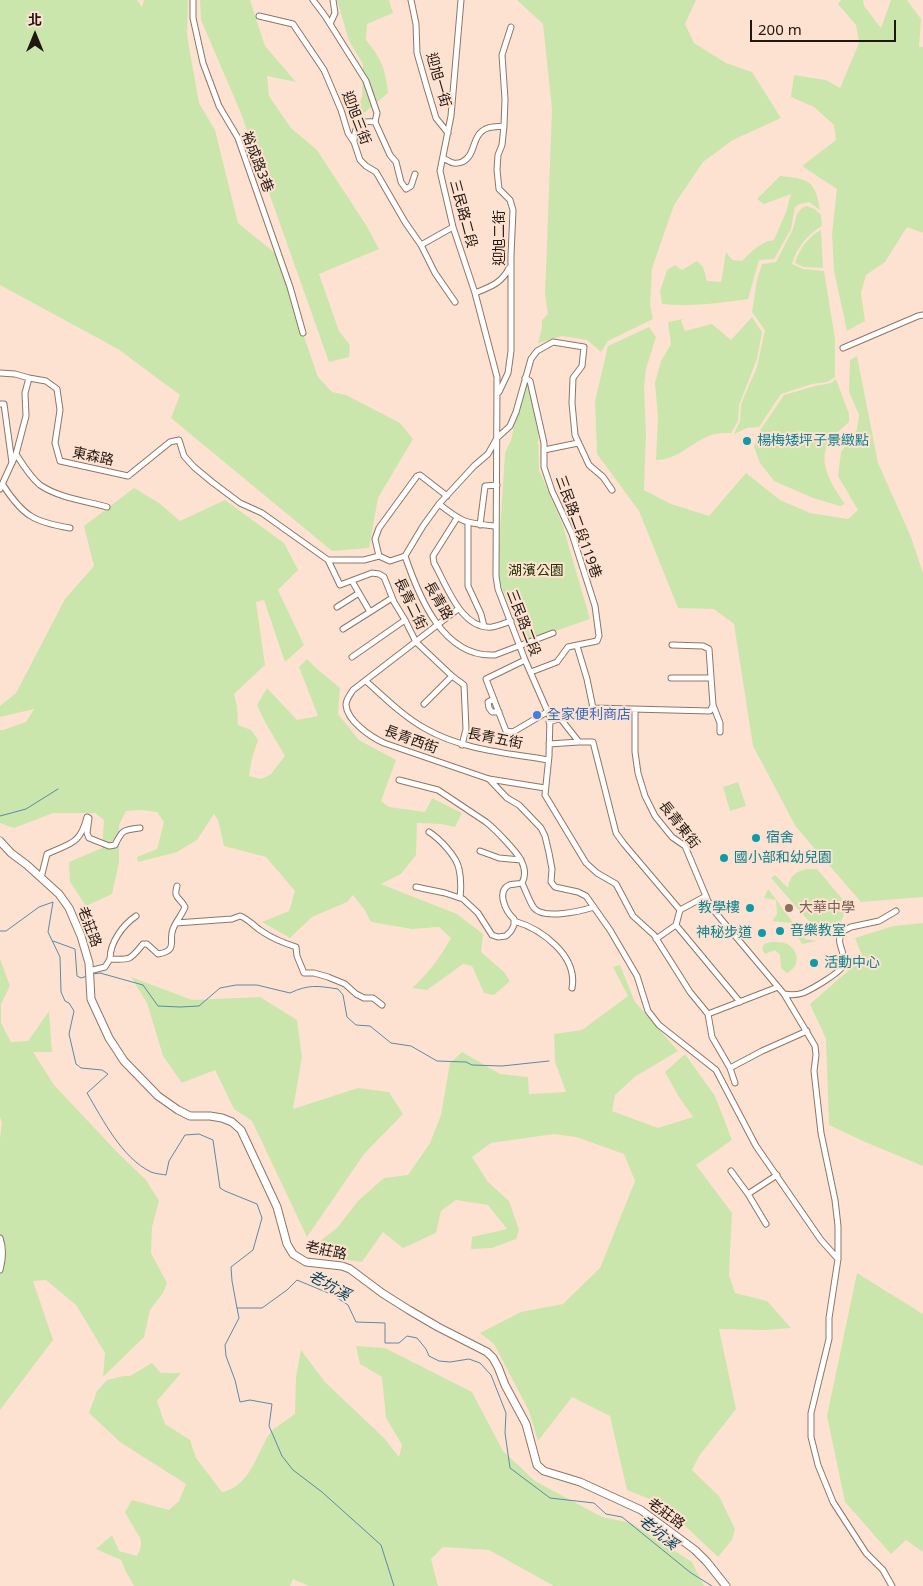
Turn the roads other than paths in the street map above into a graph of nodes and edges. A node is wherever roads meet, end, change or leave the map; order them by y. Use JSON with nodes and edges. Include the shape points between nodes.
{"nodes":[{"id":1,"x":193,"y":0,"type":"edge"},
{"id":2,"x":312,"y":0,"type":"edge"},
{"id":3,"x":333,"y":0,"type":"edge"},
{"id":4,"x":411,"y":0,"type":"edge"},
{"id":5,"x":461,"y":0,"type":"edge"},
{"id":6,"x":259,"y":16,"type":"dead end"},
{"id":7,"x":330,"y":24,"type":"junction"},
{"id":8,"x":511,"y":27,"type":"dead end"},
{"id":9,"x":375,"y":122,"type":"junction"},
{"id":10,"x":504,"y":126,"type":"junction"},
{"id":11,"x":448,"y":133,"type":"junction"},
{"id":12,"x":354,"y":142,"type":"junction"},
{"id":13,"x":443,"y":158,"type":"junction"},
{"id":14,"x":415,"y":174,"type":"dead end"},
{"id":15,"x":453,"y":227,"type":"junction"},
{"id":16,"x":421,"y":245,"type":"junction"},
{"id":17,"x":511,"y":266,"type":"junction"},
{"id":18,"x":475,"y":293,"type":"junction"},
{"id":19,"x":455,"y":302,"type":"dead end"},
{"id":20,"x":923,"y":315,"type":"edge"},
{"id":21,"x":304,"y":333,"type":"dead end"},
{"id":22,"x":843,"y":348,"type":"dead end"},
{"id":23,"x":0,"y":373,"type":"edge"},
{"id":24,"x":29,"y":378,"type":"junction"},
{"id":25,"x":525,"y":378,"type":"junction"},
{"id":26,"x":498,"y":393,"type":"junction"},
{"id":27,"x":0,"y":404,"type":"edge"},
{"id":28,"x":497,"y":438,"type":"junction"},
{"id":29,"x":578,"y":443,"type":"junction"},
{"id":30,"x":544,"y":450,"type":"junction"},
{"id":31,"x":16,"y":454,"type":"junction"},
{"id":32,"x":12,"y":463,"type":"junction"},
{"id":33,"x":497,"y":485,"type":"junction"},
{"id":34,"x":2,"y":487,"type":"edge"},
{"id":35,"x":612,"y":490,"type":"dead end"},
{"id":36,"x":447,"y":496,"type":"junction"},
{"id":37,"x":439,"y":504,"type":"junction"},
{"id":38,"x":107,"y":507,"type":"dead end"},
{"id":39,"x":457,"y":518,"type":"junction"},
{"id":40,"x":468,"y":524,"type":"junction"},
{"id":41,"x":480,"y":525,"type":"junction"},
{"id":42,"x":495,"y":526,"type":"junction"},
{"id":43,"x":70,"y":528,"type":"dead end"},
{"id":44,"x":379,"y":556,"type":"junction"},
{"id":45,"x":405,"y":556,"type":"junction"},
{"id":46,"x":328,"y":560,"type":"junction"},
{"id":47,"x":352,"y":581,"type":"junction"},
{"id":48,"x":359,"y":593,"type":"junction"},
{"id":49,"x":392,"y":598,"type":"junction"},
{"id":50,"x":337,"y":607,"type":"dead end"},
{"id":51,"x":458,"y":609,"type":"junction"},
{"id":52,"x":370,"y":612,"type":"junction"},
{"id":53,"x":405,"y":620,"type":"junction"},
{"id":54,"x":511,"y":621,"type":"junction"},
{"id":55,"x":438,"y":625,"type":"junction"},
{"id":56,"x":484,"y":626,"type":"junction"},
{"id":57,"x":343,"y":628,"type":"dead end"},
{"id":58,"x":553,"y":633,"type":"dead end"},
{"id":59,"x":416,"y":642,"type":"junction"},
{"id":60,"x":672,"y":645,"type":"dead end"},
{"id":61,"x":520,"y":646,"type":"junction"},
{"id":62,"x":577,"y":646,"type":"junction"},
{"id":63,"x":352,"y":657,"type":"dead end"},
{"id":64,"x":525,"y":660,"type":"junction"},
{"id":65,"x":530,"y":672,"type":"junction"},
{"id":66,"x":452,"y":676,"type":"junction"},
{"id":67,"x":671,"y":678,"type":"dead end"},
{"id":68,"x":711,"y":678,"type":"junction"},
{"id":69,"x":366,"y":682,"type":"junction"},
{"id":70,"x":494,"y":698,"type":"junction"},
{"id":71,"x":424,"y":704,"type":"dead end"},
{"id":72,"x":713,"y":705,"type":"junction"},
{"id":73,"x":592,"y":708,"type":"junction"},
{"id":74,"x":635,"y":710,"type":"junction"},
{"id":75,"x":499,"y":712,"type":"junction"},
{"id":76,"x":548,"y":712,"type":"junction"},
{"id":77,"x":560,"y":718,"type":"junction"},
{"id":78,"x":549,"y":722,"type":"junction"},
{"id":79,"x":720,"y":732,"type":"dead end"},
{"id":80,"x":579,"y":742,"type":"junction"},
{"id":81,"x":549,"y":744,"type":"junction"},
{"id":82,"x":462,"y":745,"type":"junction"},
{"id":83,"x":548,"y":760,"type":"junction"},
{"id":84,"x":489,"y":779,"type":"junction"},
{"id":85,"x":399,"y":780,"type":"dead end"},
{"id":86,"x":545,"y":788,"type":"junction"},
{"id":87,"x":140,"y":828,"type":"dead end"},
{"id":88,"x":429,"y":832,"type":"dead end"},
{"id":89,"x":0,"y":841,"type":"edge"},
{"id":90,"x":480,"y":851,"type":"dead end"},
{"id":91,"x":521,"y":860,"type":"junction"},
{"id":92,"x":41,"y":879,"type":"junction"},
{"id":93,"x":522,"y":883,"type":"junction"},
{"id":94,"x":177,"y":886,"type":"dead end"},
{"id":95,"x":416,"y":887,"type":"dead end"},
{"id":96,"x":706,"y":896,"type":"junction"},
{"id":97,"x":460,"y":898,"type":"junction"},
{"id":98,"x":594,"y":907,"type":"junction"},
{"id":99,"x":680,"y":910,"type":"junction"},
{"id":100,"x":896,"y":911,"type":"dead end"},
{"id":101,"x":136,"y":916,"type":"dead end"},
{"id":102,"x":514,"y":921,"type":"junction"},
{"id":103,"x":176,"y":923,"type":"junction"},
{"id":104,"x":676,"y":925,"type":"junction"},
{"id":105,"x":656,"y":938,"type":"junction"},
{"id":106,"x":110,"y":959,"type":"junction"},
{"id":107,"x":89,"y":974,"type":"junction"},
{"id":108,"x":778,"y":987,"type":"junction"},
{"id":109,"x":572,"y":988,"type":"dead end"},
{"id":110,"x":784,"y":994,"type":"junction"},
{"id":111,"x":740,"y":1002,"type":"junction"},
{"id":112,"x":382,"y":1004,"type":"dead end"},
{"id":113,"x":708,"y":1014,"type":"junction"},
{"id":114,"x":807,"y":1031,"type":"junction"},
{"id":115,"x":730,"y":1068,"type":"junction"},
{"id":116,"x":736,"y":1082,"type":"dead end"},
{"id":117,"x":731,"y":1171,"type":"dead end"},
{"id":118,"x":777,"y":1176,"type":"junction"},
{"id":119,"x":748,"y":1194,"type":"junction"},
{"id":120,"x":766,"y":1224,"type":"dead end"},
{"id":121,"x":0,"y":1238,"type":"edge"},
{"id":122,"x":838,"y":1259,"type":"junction"},
{"id":123,"x":0,"y":1270,"type":"edge"},
{"id":124,"x":726,"y":1586,"type":"edge"},
{"id":125,"x":892,"y":1586,"type":"edge"}],
"edges":[{"from":1,"to":21,"type":"street","name":"裕成路3巷","via":[[193,18],[203,63],[219,106],[238,138]]},
{"from":2,"to":7,"type":"street"},
{"from":3,"to":7,"type":"street","via":[[335,13]]},
{"from":4,"to":11,"type":"street","name":"迎旭一街","via":[[417,53],[436,118]]},
{"from":5,"to":11,"type":"street","name":"三民路二段"},
{"from":6,"to":12,"type":"street","name":"迎旭三街","via":[[292,24],[324,70]]},
{"from":7,"to":9,"type":"street","via":[[366,81],[377,113]]},
{"from":8,"to":10,"type":"street","name":"迎旭二街","via":[[502,55]]},
{"from":9,"to":12,"type":"street","via":[[366,121],[358,125]]},
{"from":9,"to":14,"type":"street","via":[[406,189],[411,186]]},
{"from":10,"to":13,"type":"street","via":[[487,128],[478,134],[471,153],[459,163],[452,164]]},
{"from":10,"to":17,"type":"street","name":"迎旭二街","via":[[497,170],[500,188],[510,200],[513,210]]},
{"from":11,"to":13,"type":"street","name":"三民路二段"},
{"from":12,"to":16,"type":"street","name":"迎旭三街","via":[[360,160],[376,172]]},
{"from":13,"to":15,"type":"street","name":"三民路二段","via":[[440,171]]},
{"from":15,"to":16,"type":"street"},
{"from":15,"to":18,"type":"street","name":"三民路二段"},
{"from":16,"to":19,"type":"street","name":"迎旭三街","via":[[434,273]]},
{"from":17,"to":18,"type":"street","via":[[505,278]]},
{"from":17,"to":26,"type":"street","name":"迎旭二街","via":[[511,351],[508,374]]},
{"from":18,"to":26,"type":"street","name":"三民路二段","via":[[498,377]]},
{"from":20,"to":22,"type":"street"},
{"from":23,"to":24,"type":"street"},
{"from":24,"to":31,"type":"street","via":[[25,393],[26,416]]},
{"from":24,"to":46,"type":"street","name":"東森路","via":[[46,381],[57,389],[60,410],[55,443],[60,461],[128,476],[170,442],[179,440],[184,456],[212,482]]},
{"from":25,"to":28,"type":"street","via":[[510,426]]},
{"from":25,"to":29,"type":"street","via":[[531,359],[544,346],[558,342],[584,347],[582,366],[573,378],[573,421]]},
{"from":25,"to":30,"type":"street","name":"三民路二段119巷","via":[[530,381]]},
{"from":26,"to":28,"type":"street","name":"三民路二段"},
{"from":27,"to":32,"type":"street","via":[[4,404]]},
{"from":28,"to":33,"type":"street","name":"三民路二段"},
{"from":28,"to":36,"type":"street","via":[[488,454]]},
{"from":29,"to":30,"type":"street"},
{"from":29,"to":35,"type":"street","via":[[589,465]]},
{"from":30,"to":62,"type":"street","name":"三民路二段119巷","via":[[544,467],[572,534],[595,606],[597,641]]},
{"from":31,"to":32,"type":"street"},
{"from":31,"to":38,"type":"street","via":[[40,485],[59,494]]},
{"from":32,"to":34,"type":"street"},
{"from":33,"to":41,"type":"street","via":[[485,486]]},
{"from":33,"to":42,"type":"street","name":"三民路二段"},
{"from":34,"to":43,"type":"street","via":[[27,514],[45,524]]},
{"from":36,"to":37,"type":"street"},
{"from":36,"to":44,"type":"street","via":[[420,475],[416,476],[379,528],[375,539]]},
{"from":37,"to":39,"type":"street"},
{"from":37,"to":45,"type":"street"},
{"from":39,"to":40,"type":"street"},
{"from":39,"to":51,"type":"street","via":[[433,556]]},
{"from":40,"to":41,"type":"street"},
{"from":40,"to":56,"type":"street","via":[[468,586]]},
{"from":41,"to":42,"type":"street"},
{"from":42,"to":54,"type":"street","name":"三民路二段","via":[[498,589]]},
{"from":44,"to":45,"type":"street","via":[[390,562]]},
{"from":44,"to":46,"type":"street","via":[[364,560]]},
{"from":45,"to":55,"type":"street","name":"長青路","via":[[416,587]]},
{"from":46,"to":47,"type":"street","via":[[340,585]]},
{"from":47,"to":48,"type":"street"},
{"from":47,"to":49,"type":"street","name":"長青二街","via":[[372,573],[379,574],[384,577]]},
{"from":48,"to":50,"type":"street"},
{"from":48,"to":52,"type":"street"},
{"from":49,"to":52,"type":"street"},
{"from":49,"to":53,"type":"street","name":"長青二街"},
{"from":51,"to":55,"type":"street","name":"長青西街"},
{"from":51,"to":56,"type":"street"},
{"from":52,"to":57,"type":"street"},
{"from":53,"to":59,"type":"street","name":"長青二街"},
{"from":53,"to":63,"type":"street"},
{"from":54,"to":56,"type":"street"},
{"from":54,"to":61,"type":"street","name":"三民路二段"},
{"from":55,"to":59,"type":"street","name":"長青西街"},
{"from":55,"to":61,"type":"street","name":"長青路","via":[[447,637],[471,652],[485,656]]},
{"from":58,"to":61,"type":"street","name":"長青路"},
{"from":59,"to":66,"type":"street","name":"長青二街"},
{"from":59,"to":69,"type":"street","name":"長青西街"},
{"from":60,"to":68,"type":"street","via":[[709,649]]},
{"from":61,"to":64,"type":"street","name":"三民路二段"},
{"from":62,"to":65,"type":"street","name":"三民路二段119巷","via":[[568,647],[557,662]]},
{"from":62,"to":73,"type":"street"},
{"from":64,"to":65,"type":"street","name":"三民路二段"},
{"from":64,"to":70,"type":"street","via":[[486,679]]},
{"from":65,"to":76,"type":"street","name":"三民路二段"},
{"from":66,"to":71,"type":"street"},
{"from":66,"to":82,"type":"street","name":"長青二街","via":[[464,685],[466,729]]},
{"from":67,"to":68,"type":"street"},
{"from":68,"to":72,"type":"street"},
{"from":69,"to":82,"type":"street","name":"長青五街","via":[[413,721]]},
{"from":69,"to":84,"type":"street","name":"長青西街","via":[[353,690],[346,704],[348,713],[363,731],[372,738]]},
{"from":70,"to":75,"type":"street"},
{"from":70,"to":75,"type":"street","via":[[488,702],[488,708]]},
{"from":72,"to":74,"type":"street","via":[[710,711],[698,712]]},
{"from":72,"to":79,"type":"street"},
{"from":73,"to":74,"type":"street"},
{"from":73,"to":77,"type":"street"},
{"from":74,"to":96,"type":"street","name":"長青東街","via":[[635,752],[645,796],[655,816],[672,837],[685,846]]},
{"from":75,"to":76,"type":"street","via":[[506,731],[513,732]]},
{"from":76,"to":78,"type":"street","name":"三民路二段"},
{"from":77,"to":78,"type":"street"},
{"from":77,"to":80,"type":"street"},
{"from":78,"to":81,"type":"street","name":"三民路二段"},
{"from":80,"to":81,"type":"street"},
{"from":80,"to":99,"type":"street","via":[[592,742],[616,833]]},
{"from":81,"to":83,"type":"street","name":"三民路二段"},
{"from":82,"to":83,"type":"street","name":"長青五街"},
{"from":83,"to":86,"type":"street","name":"三民路二段"},
{"from":84,"to":86,"type":"street","name":"長青西街"},
{"from":84,"to":98,"type":"street","via":[[541,828],[552,869],[551,882],[555,887],[586,896]]},
{"from":85,"to":91,"type":"street","via":[[433,788],[451,797],[494,828]]},
{"from":86,"to":105,"type":"street","name":"三民路二段","via":[[548,802],[586,863],[616,884],[633,916]]},
{"from":87,"to":92,"type":"street","via":[[121,832],[116,845],[109,846],[89,838],[90,818],[87,817],[80,836],[47,854]]},
{"from":88,"to":97,"type":"street","via":[[439,838],[459,868]]},
{"from":89,"to":92,"type":"street","name":"老莊路"},
{"from":90,"to":91,"type":"street","via":[[499,858]]},
{"from":91,"to":93,"type":"street","via":[[525,872]]},
{"from":92,"to":107,"type":"street","name":"老莊路","via":[[59,894],[69,908],[82,936]]},
{"from":93,"to":98,"type":"street","via":[[535,909],[540,912],[577,912]]},
{"from":93,"to":102,"type":"street","via":[[509,885],[504,890],[503,900]]},
{"from":94,"to":103,"type":"street","via":[[175,893],[185,906]]},
{"from":95,"to":97,"type":"street"},
{"from":96,"to":99,"type":"street"},
{"from":96,"to":108,"type":"street","name":"長青東街","via":[[715,912]]},
{"from":97,"to":102,"type":"street","via":[[478,914],[492,935],[506,936],[512,931]]},
{"from":98,"to":118,"type":"street","via":[[636,976],[648,1011],[660,1025],[716,1070],[748,1131]]},
{"from":99,"to":104,"type":"street"},
{"from":100,"to":110,"type":"street","via":[[879,921],[843,931],[839,940],[844,960],[840,971],[803,993]]},
{"from":101,"to":106,"type":"street","via":[[122,930]]},
{"from":102,"to":109,"type":"street","via":[[533,928],[564,952],[574,978]]},
{"from":103,"to":106,"type":"street","via":[[172,930],[173,943],[163,953],[158,954],[143,944],[132,958]]},
{"from":103,"to":112,"type":"street","via":[[240,916],[248,919],[276,939],[296,948],[304,973],[336,980],[356,994]]},
{"from":104,"to":105,"type":"street"},
{"from":104,"to":111,"type":"street"},
{"from":105,"to":113,"type":"street","name":"三民路二段"},
{"from":106,"to":107,"type":"street","via":[[105,966]]},
{"from":107,"to":124,"type":"street","name":"老莊路","via":[[91,999],[124,1062],[158,1096],[178,1110],[190,1116],[222,1118],[241,1130],[277,1207],[286,1244],[293,1254],[306,1262],[350,1269],[408,1310],[487,1352],[498,1367],[526,1424],[536,1465],[641,1510],[695,1550]]},
{"from":108,"to":110,"type":"street"},
{"from":108,"to":111,"type":"street"},
{"from":110,"to":114,"type":"street"},
{"from":111,"to":113,"type":"street"},
{"from":113,"to":115,"type":"street","via":[[712,1038]]},
{"from":114,"to":115,"type":"street"},
{"from":114,"to":122,"type":"street","via":[[815,1046],[814,1071],[821,1133],[835,1200]]},
{"from":115,"to":116,"type":"street"},
{"from":117,"to":119,"type":"street"},
{"from":118,"to":119,"type":"street"},
{"from":118,"to":122,"type":"street","via":[[820,1240]]},
{"from":119,"to":120,"type":"street"},
{"from":121,"to":123,"type":"street","via":[[4,1258]]},
{"from":122,"to":125,"type":"street","via":[[829,1339],[811,1413],[811,1437],[833,1502]]}]}
